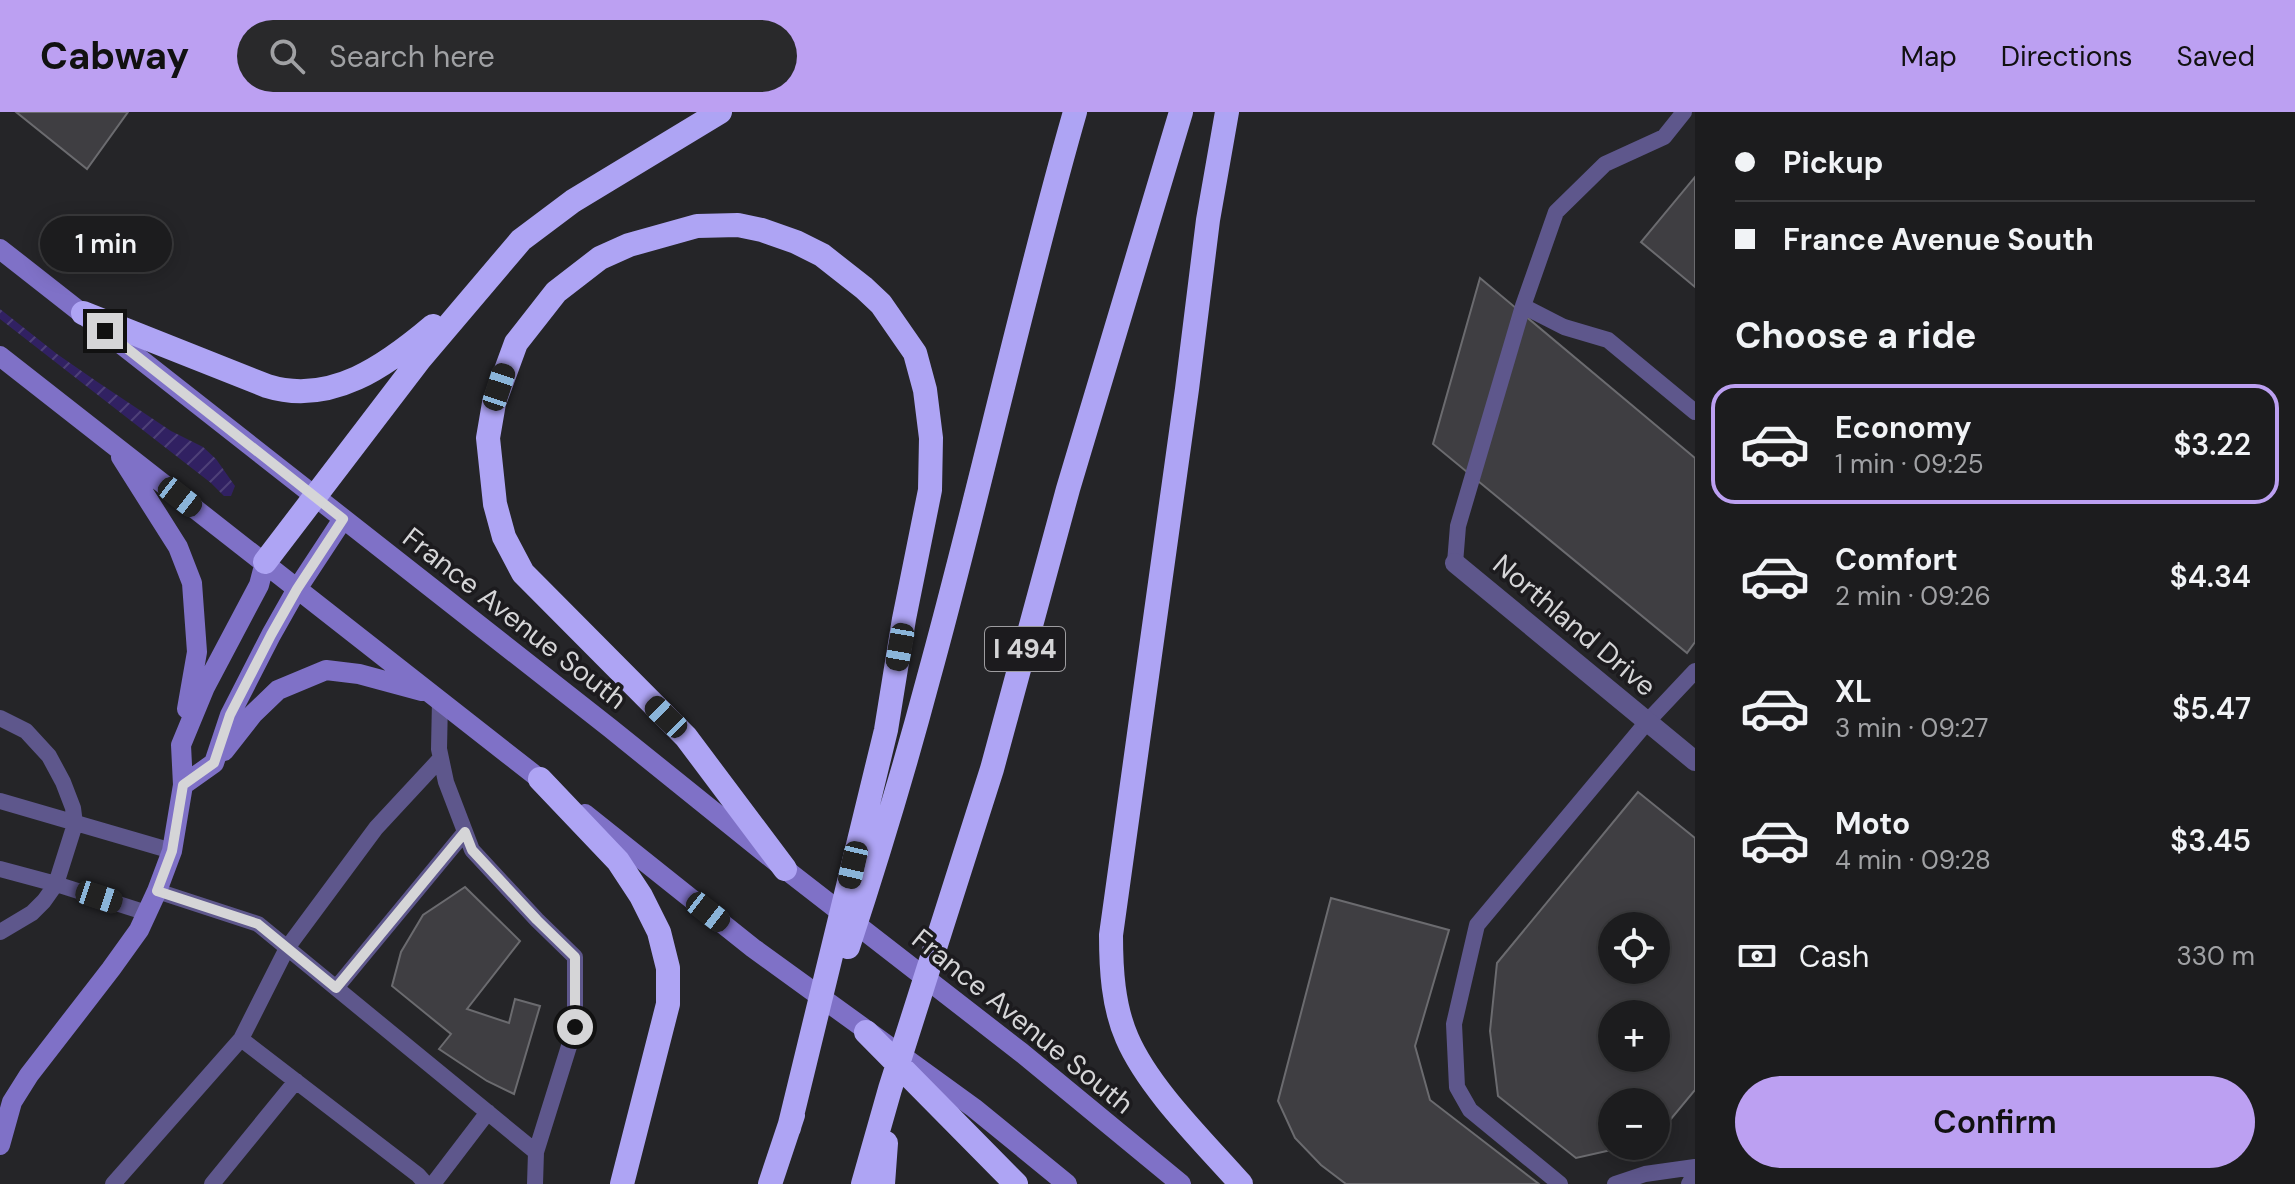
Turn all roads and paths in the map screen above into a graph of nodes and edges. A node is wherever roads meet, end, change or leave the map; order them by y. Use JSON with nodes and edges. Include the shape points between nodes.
{"nodes":[{"id":1,"x":720,"y":112,"type":"edge"},
{"id":2,"x":1075,"y":112,"type":"edge"},
{"id":3,"x":1181,"y":112,"type":"edge"},
{"id":4,"x":1227,"y":112,"type":"edge"},
{"id":5,"x":1684,"y":112,"type":"edge"},
{"id":6,"x":0,"y":249,"type":"edge"},
{"id":7,"x":479,"y":289,"type":"junction"},
{"id":8,"x":1523,"y":306,"type":"junction"},
{"id":9,"x":83,"y":313,"type":"junction"},
{"id":10,"x":0,"y":356,"type":"edge"},
{"id":11,"x":1695,"y":412,"type":"edge"},
{"id":12,"x":112,"y":443,"type":"junction"},
{"id":13,"x":314,"y":496,"type":"junction"},
{"id":14,"x":343,"y":519,"type":"junction"},
{"id":15,"x":265,"y":562,"type":"junction"},
{"id":16,"x":1455,"y":563,"type":"joint"},
{"id":17,"x":297,"y":589,"type":"junction"},
{"id":18,"x":1695,"y":671,"type":"edge"},
{"id":19,"x":435,"y":697,"type":"junction"},
{"id":20,"x":0,"y":718,"type":"edge"},
{"id":21,"x":1647,"y":722,"type":"junction"},
{"id":22,"x":181,"y":745,"type":"junction"},
{"id":23,"x":441,"y":758,"type":"junction"},
{"id":24,"x":1695,"y":761,"type":"edge"},
{"id":25,"x":214,"y":763,"type":"junction"},
{"id":26,"x":540,"y":779,"type":"junction"},
{"id":27,"x":183,"y":785,"type":"junction"},
{"id":28,"x":0,"y":801,"type":"edge"},
{"id":29,"x":75,"y":824,"type":"junction"},
{"id":30,"x":465,"y":832,"type":"junction"},
{"id":31,"x":172,"y":851,"type":"junction"},
{"id":32,"x":0,"y":869,"type":"edge"},
{"id":33,"x":785,"y":869,"type":"junction"},
{"id":34,"x":56,"y":884,"type":"junction"},
{"id":35,"x":157,"y":891,"type":"junction"},
{"id":36,"x":147,"y":913,"type":"junction"},
{"id":37,"x":0,"y":932,"type":"edge"},
{"id":38,"x":287,"y":948,"type":"junction"},
{"id":39,"x":336,"y":988,"type":"junction"},
{"id":40,"x":866,"y":1032,"type":"junction"},
{"id":41,"x":241,"y":1039,"type":"junction"},
{"id":42,"x":296,"y":1081,"type":"junction"},
{"id":43,"x":890,"y":1089,"type":"junction"},
{"id":44,"x":488,"y":1112,"type":"junction"},
{"id":45,"x":789,"y":1128,"type":"junction"},
{"id":46,"x":0,"y":1142,"type":"edge"},
{"id":47,"x":536,"y":1152,"type":"junction"},
{"id":48,"x":1695,"y":1170,"type":"edge"},
{"id":49,"x":113,"y":1184,"type":"edge"},
{"id":50,"x":212,"y":1184,"type":"edge"},
{"id":51,"x":426,"y":1184,"type":"edge"},
{"id":52,"x":433,"y":1184,"type":"edge"},
{"id":53,"x":535,"y":1184,"type":"edge"},
{"id":54,"x":622,"y":1184,"type":"edge"},
{"id":55,"x":770,"y":1184,"type":"edge"},
{"id":56,"x":863,"y":1184,"type":"edge"},
{"id":57,"x":883,"y":1184,"type":"edge"},
{"id":58,"x":1016,"y":1184,"type":"edge"},
{"id":59,"x":1067,"y":1184,"type":"edge"},
{"id":60,"x":1181,"y":1184,"type":"edge"},
{"id":61,"x":1241,"y":1184,"type":"edge"},
{"id":62,"x":1560,"y":1184,"type":"edge"},
{"id":63,"x":1615,"y":1184,"type":"edge"},
{"id":64,"x":1689,"y":1184,"type":"edge"}],
"edges":[{"from":1,"to":7,"type":"highway","via":[[573,201],[521,240]]},
{"from":2,"to":45,"type":"highway","number":"I 494","via":[[925,693]]},
{"from":3,"to":43,"type":"highway","number":"I 494","via":[[1068,489],[992,769]]},
{"from":4,"to":61,"type":"highway","via":[[1111,935],[1112,975],[1127,1038],[1169,1103]]},
{"from":5,"to":8,"type":"lane","via":[[1664,137],[1605,164],[1556,212]]},
{"from":6,"to":9,"type":"main road","name":"France Avenue South"},
{"from":7,"to":9,"type":"highway","via":[[400,354],[343,385],[313,391],[272,388]]},
{"from":7,"to":13,"type":"highway"},
{"from":8,"to":11,"type":"lane","via":[[1564,327],[1608,340]]},
{"from":8,"to":16,"type":"lane","via":[[1458,526]]},
{"from":9,"to":13,"type":"main road","name":"France Avenue South"},
{"from":10,"to":12,"type":"main road"},
{"from":12,"to":15,"type":"main road"},
{"from":12,"to":22,"type":"main road","via":[[178,547],[192,583],[197,652]]},
{"from":13,"to":14,"type":"main road","name":"France Avenue South"},
{"from":13,"to":15,"type":"highway"},
{"from":14,"to":17,"type":"main road"},
{"from":14,"to":33,"type":"main road","name":"France Avenue South"},
{"from":15,"to":17,"type":"main road"},
{"from":15,"to":22,"type":"main road","via":[[259,585]]},
{"from":16,"to":21,"type":"street","name":"Northland Drive"},
{"from":17,"to":19,"type":"main road"},
{"from":17,"to":25,"type":"main road","via":[[230,715]]},
{"from":18,"to":21,"type":"lane"},
{"from":19,"to":23,"type":"lane"},
{"from":19,"to":25,"type":"main road","via":[[359,674],[326,670],[278,690]]},
{"from":19,"to":26,"type":"main road"},
{"from":20,"to":29,"type":"lane","via":[[26,731],[49,756]]},
{"from":21,"to":24,"type":"street","name":"Northland Drive"},
{"from":21,"to":62,"type":"lane","via":[[1477,925],[1454,1024],[1457,1087],[1470,1110]]},
{"from":22,"to":27,"type":"main road"},
{"from":23,"to":30,"type":"lane"},
{"from":23,"to":38,"type":"lane","via":[[376,828]]},
{"from":25,"to":27,"type":"main road"},
{"from":26,"to":40,"type":"main road"},
{"from":26,"to":54,"type":"highway","via":[[618,861],[659,932],[668,968],[668,1004]]},
{"from":27,"to":31,"type":"main road"},
{"from":28,"to":29,"type":"lane"},
{"from":29,"to":31,"type":"lane"},
{"from":29,"to":34,"type":"lane"},
{"from":30,"to":39,"type":"lane"},
{"from":30,"to":47,"type":"lane","via":[[472,850],[575,957],[575,1027]]},
{"from":31,"to":35,"type":"main road"},
{"from":32,"to":34,"type":"lane"},
{"from":33,"to":45,"type":"highway","via":[[686,737],[523,573],[504,537],[495,504],[488,438],[494,403],[516,343],[556,292],[600,258],[697,226],[738,225],[796,242],[864,288],[915,353],[931,438],[930,490],[886,730]]},
{"from":33,"to":60,"type":"main road","name":"France Avenue South"},
{"from":34,"to":36,"type":"lane"},
{"from":34,"to":37,"type":"lane","via":[[32,913]]},
{"from":35,"to":36,"type":"main road"},
{"from":35,"to":38,"type":"lane","via":[[258,924]]},
{"from":36,"to":46,"type":"main road","via":[[29,1075],[12,1102]]},
{"from":38,"to":39,"type":"lane"},
{"from":38,"to":41,"type":"lane"},
{"from":39,"to":44,"type":"lane"},
{"from":40,"to":58,"type":"highway"},
{"from":40,"to":59,"type":"main road","via":[[974,1108]]},
{"from":41,"to":42,"type":"lane"},
{"from":41,"to":49,"type":"lane"},
{"from":42,"to":50,"type":"lane"},
{"from":42,"to":51,"type":"lane"},
{"from":43,"to":56,"type":"highway","number":"I 494"},
{"from":43,"to":57,"type":"highway"},
{"from":44,"to":47,"type":"lane"},
{"from":44,"to":52,"type":"lane"},
{"from":45,"to":55,"type":"highway","number":"I 494"},
{"from":47,"to":53,"type":"lane"},
{"from":48,"to":63,"type":"lane","via":[[1645,1174]]},
{"from":48,"to":64,"type":"lane"}]}
